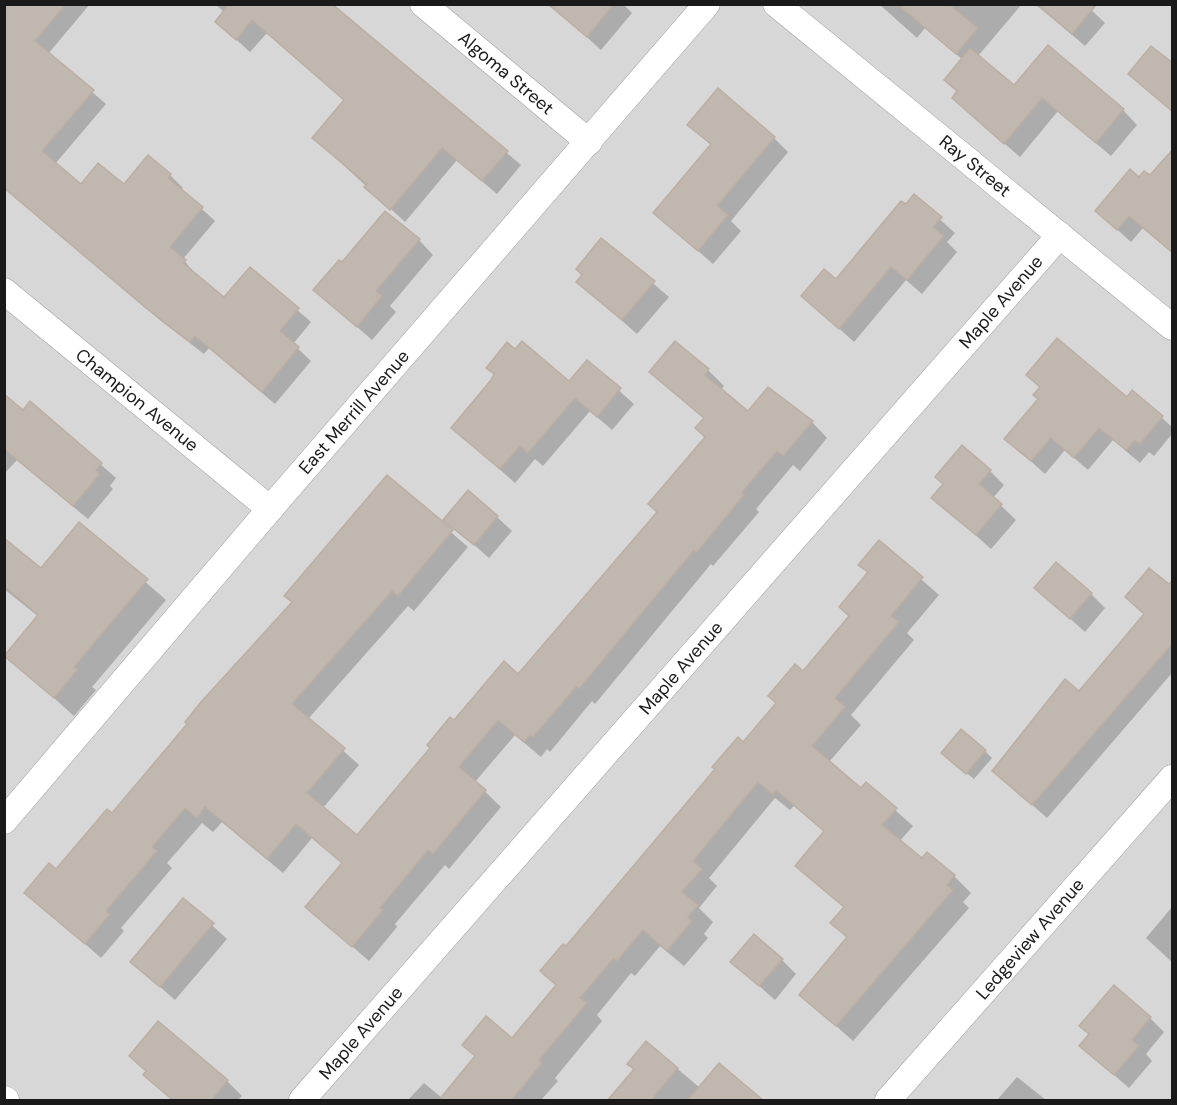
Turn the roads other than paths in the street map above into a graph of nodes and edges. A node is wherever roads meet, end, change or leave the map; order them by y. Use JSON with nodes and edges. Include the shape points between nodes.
{"nodes":[{"id":1,"x":423,"y":4,"type":"edge"},
{"id":2,"x":707,"y":4,"type":"edge"},
{"id":3,"x":776,"y":4,"type":"edge"},
{"id":4,"x":589,"y":142,"type":"junction"},
{"id":5,"x":1060,"y":235,"type":"junction"},
{"id":6,"x":4,"y":291,"type":"edge"},
{"id":7,"x":1173,"y":327,"type":"edge"},
{"id":8,"x":270,"y":509,"type":"junction"},
{"id":9,"x":1173,"y":778,"type":"edge"},
{"id":10,"x":4,"y":821,"type":"edge"},
{"id":11,"x":302,"y":1101,"type":"edge"},
{"id":12,"x":888,"y":1101,"type":"edge"}],
"edges":[{"from":1,"to":4,"type":"street","name":"Algoma Street"},
{"from":2,"to":4,"type":"street","name":"East Merrill Avenue"},
{"from":3,"to":5,"type":"street","name":"Ray Street"},
{"from":4,"to":8,"type":"street","name":"East Merrill Avenue"},
{"from":5,"to":7,"type":"street","name":"Ray Street"},
{"from":5,"to":11,"type":"street","name":"Maple Avenue"},
{"from":6,"to":8,"type":"street","name":"Champion Avenue"},
{"from":8,"to":10,"type":"street","name":"East Merrill Avenue"},
{"from":9,"to":12,"type":"street","name":"Ledgeview Avenue"}]}
